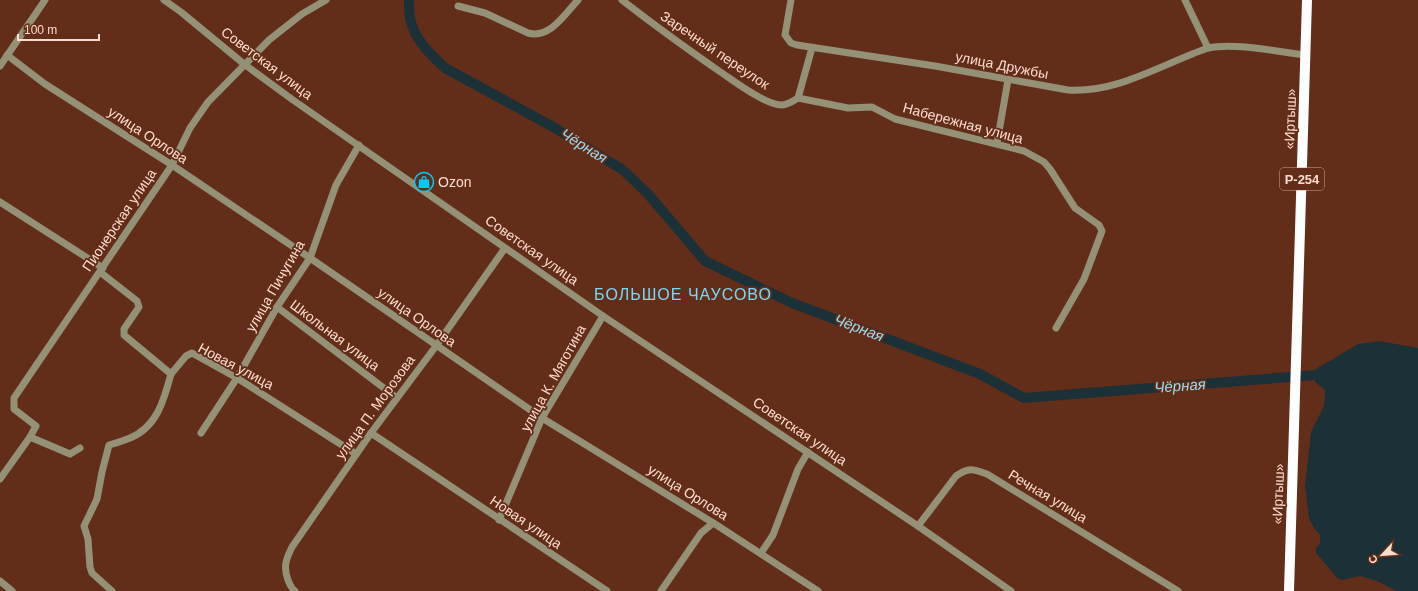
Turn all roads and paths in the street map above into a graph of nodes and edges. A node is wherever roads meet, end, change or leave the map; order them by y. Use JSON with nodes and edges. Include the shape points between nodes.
{"nodes":[{"id":1,"x":45,"y":0,"type":"edge"},
{"id":2,"x":164,"y":0,"type":"edge"},
{"id":3,"x":326,"y":0,"type":"edge"},
{"id":4,"x":578,"y":0,"type":"edge"},
{"id":5,"x":622,"y":0,"type":"edge"},
{"id":6,"x":790,"y":0,"type":"edge"},
{"id":7,"x":1185,"y":0,"type":"edge"},
{"id":8,"x":1307,"y":0,"type":"edge"},
{"id":9,"x":458,"y":6,"type":"dead end"},
{"id":10,"x":812,"y":48,"type":"junction"},
{"id":11,"x":1208,"y":48,"type":"junction"},
{"id":12,"x":7,"y":55,"type":"junction"},
{"id":13,"x":1306,"y":55,"type":"junction"},
{"id":14,"x":244,"y":64,"type":"junction"},
{"id":15,"x":0,"y":66,"type":"edge"},
{"id":16,"x":1008,"y":80,"type":"junction"},
{"id":17,"x":798,"y":98,"type":"junction"},
{"id":18,"x":997,"y":144,"type":"junction"},
{"id":19,"x":359,"y":145,"type":"junction"},
{"id":20,"x":172,"y":165,"type":"junction"},
{"id":21,"x":0,"y":202,"type":"edge"},
{"id":22,"x":505,"y":248,"type":"junction"},
{"id":23,"x":310,"y":258,"type":"junction"},
{"id":24,"x":101,"y":270,"type":"junction"},
{"id":25,"x":277,"y":307,"type":"junction"},
{"id":26,"x":603,"y":316,"type":"junction"},
{"id":27,"x":1056,"y":328,"type":"dead end"},
{"id":28,"x":436,"y":346,"type":"junction"},
{"id":29,"x":171,"y":374,"type":"junction"},
{"id":30,"x":237,"y":378,"type":"junction"},
{"id":31,"x":397,"y":398,"type":"junction"},
{"id":32,"x":542,"y":418,"type":"junction"},
{"id":33,"x":202,"y":433,"type":"dead end"},
{"id":34,"x":371,"y":433,"type":"junction"},
{"id":35,"x":30,"y":437,"type":"junction"},
{"id":36,"x":80,"y":448,"type":"dead end"},
{"id":37,"x":808,"y":452,"type":"junction"},
{"id":38,"x":356,"y":454,"type":"junction"},
{"id":39,"x":0,"y":479,"type":"edge"},
{"id":40,"x":499,"y":520,"type":"junction"},
{"id":41,"x":713,"y":522,"type":"junction"},
{"id":42,"x":918,"y":526,"type":"junction"},
{"id":43,"x":761,"y":553,"type":"junction"},
{"id":44,"x":0,"y":581,"type":"edge"},
{"id":45,"x":292,"y":590,"type":"edge"},
{"id":46,"x":12,"y":591,"type":"edge"},
{"id":47,"x":112,"y":591,"type":"edge"},
{"id":48,"x":607,"y":591,"type":"edge"},
{"id":49,"x":661,"y":591,"type":"edge"},
{"id":50,"x":818,"y":591,"type":"edge"},
{"id":51,"x":1011,"y":591,"type":"edge"},
{"id":52,"x":1178,"y":591,"type":"edge"},
{"id":53,"x":1289,"y":591,"type":"edge"}],
"edges":[{"from":1,"to":12,"type":"street"},
{"from":2,"to":14,"type":"street","name":"Советская улица"},
{"from":3,"to":14,"type":"street","name":"Пионерская улица","via":[[302,14]]},
{"from":4,"to":9,"type":"street","via":[[549,31],[535,35],[485,13]]},
{"from":5,"to":17,"type":"street","name":"Заречный переулок","via":[[665,34],[759,96],[782,105]]},
{"from":6,"to":10,"type":"street","name":"улица Дружбы","via":[[785,30],[787,40]]},
{"from":7,"to":11,"type":"street"},
{"from":8,"to":13,"type":"highway","name":"«Иртыш»","number":"Р-254"},
{"from":10,"to":16,"type":"street","name":"улица Дружбы","via":[[935,66]]},
{"from":10,"to":17,"type":"street"},
{"from":11,"to":13,"type":"street","name":"улица Дружбы","via":[[1221,46]]},
{"from":11,"to":16,"type":"street","name":"улица Дружбы","via":[[1145,74],[1090,90],[1068,90]]},
{"from":12,"to":15,"type":"street"},
{"from":12,"to":20,"type":"street","name":"улица Орлова","via":[[44,84]]},
{"from":13,"to":53,"type":"highway","name":"«Иртыш»","number":"Р-254"},
{"from":14,"to":19,"type":"street","name":"Советская улица"},
{"from":14,"to":20,"type":"street","name":"Пионерская улица","via":[[208,102],[190,128]]},
{"from":16,"to":18,"type":"street"},
{"from":17,"to":18,"type":"street","name":"Набережная улица","via":[[848,108],[872,107],[895,119]]},
{"from":18,"to":27,"type":"street","name":"Набережная улица","via":[[1024,151],[1044,162],[1075,208],[1099,225],[1102,231],[1084,279]]},
{"from":19,"to":22,"type":"street","name":"Советская улица"},
{"from":19,"to":23,"type":"street","name":"улица Пичугина","via":[[336,185]]},
{"from":20,"to":23,"type":"street","name":"улица Орлова"},
{"from":20,"to":24,"type":"street","name":"Пионерская улица"},
{"from":21,"to":24,"type":"street"},
{"from":22,"to":26,"type":"street","name":"Советская улица"},
{"from":22,"to":28,"type":"street","name":"улица П. Морозова"},
{"from":23,"to":25,"type":"street","name":"улица Пичугина"},
{"from":23,"to":28,"type":"street","name":"улица Орлова"},
{"from":24,"to":29,"type":"street","via":[[137,301],[139,307],[124,329],[124,335]]},
{"from":24,"to":35,"type":"street","name":"Пионерская улица","via":[[14,398],[14,409],[36,426]]},
{"from":25,"to":30,"type":"street","name":"улица Пичугина"},
{"from":25,"to":31,"type":"street","name":"Школьная улица"},
{"from":26,"to":32,"type":"street","name":"улица К. Мяготина"},
{"from":26,"to":37,"type":"street","name":"Советская улица"},
{"from":28,"to":31,"type":"street","name":"улица П. Морозова"},
{"from":28,"to":32,"type":"street","name":"улица Орлова"},
{"from":29,"to":30,"type":"street","name":"Новая улица","via":[[186,356],[192,353]]},
{"from":29,"to":47,"type":"street","via":[[163,402],[148,427],[131,438],[109,445],[97,500],[84,526],[92,573]]},
{"from":30,"to":33,"type":"street","name":"улица Пичугина"},
{"from":30,"to":38,"type":"street","name":"Новая улица"},
{"from":31,"to":34,"type":"street","name":"улица П. Морозова"},
{"from":32,"to":40,"type":"street","name":"улица К. Мяготина"},
{"from":32,"to":41,"type":"street","name":"улица Орлова"},
{"from":34,"to":38,"type":"street","name":"улица П. Морозова"},
{"from":34,"to":40,"type":"street","name":"Новая улица"},
{"from":35,"to":36,"type":"street","via":[[70,454]]},
{"from":35,"to":39,"type":"street"},
{"from":37,"to":42,"type":"street","name":"Советская улица"},
{"from":37,"to":43,"type":"street","via":[[798,468],[773,535]]},
{"from":38,"to":45,"type":"street","name":"улица П. Морозова","via":[[292,547],[285,572]]},
{"from":40,"to":48,"type":"street","name":"Новая улица"},
{"from":41,"to":43,"type":"street","name":"улица Орлова"},
{"from":41,"to":49,"type":"street","via":[[701,533]]},
{"from":42,"to":51,"type":"street","name":"Советская улица"},
{"from":42,"to":52,"type":"street","name":"Речная улица","via":[[956,476],[964,470],[973,469],[987,474]]},
{"from":43,"to":50,"type":"street","name":"улица Орлова"},
{"from":44,"to":46,"type":"street"}]}
